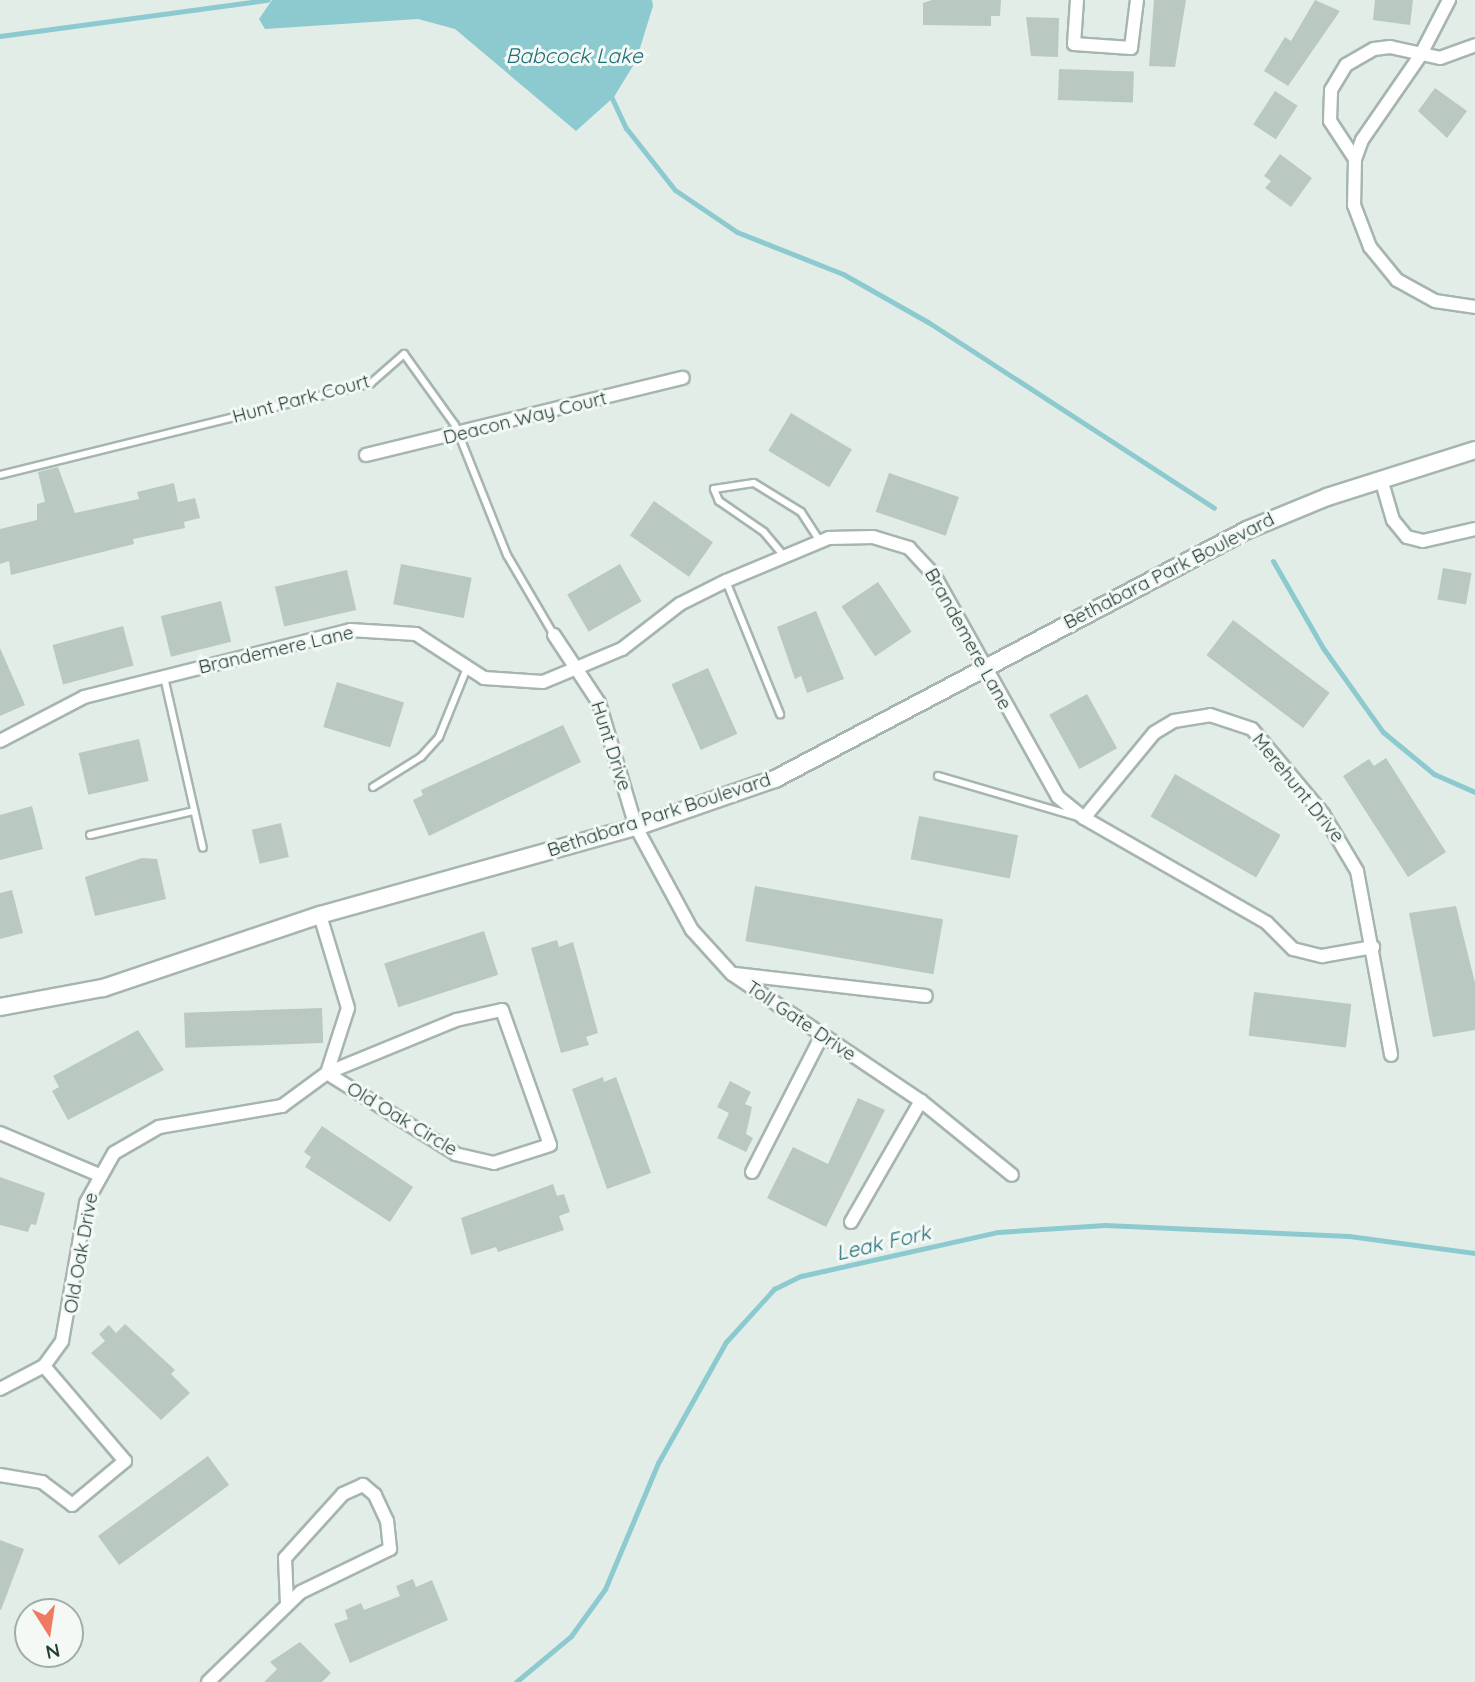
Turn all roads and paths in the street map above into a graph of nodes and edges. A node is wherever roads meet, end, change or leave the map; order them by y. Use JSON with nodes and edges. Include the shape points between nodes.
{"nodes":[{"id":1,"x":1077,"y":0,"type":"edge"},
{"id":2,"x":1136,"y":0,"type":"edge"},
{"id":3,"x":1449,"y":0,"type":"edge"},
{"id":4,"x":1475,"y":45,"type":"edge"},
{"id":5,"x":1420,"y":56,"type":"junction"},
{"id":6,"x":1355,"y":159,"type":"junction"},
{"id":7,"x":1475,"y":307,"type":"edge"},
{"id":8,"x":683,"y":378,"type":"dead end"},
{"id":9,"x":460,"y":435,"type":"junction"},
{"id":10,"x":1475,"y":450,"type":"edge"},
{"id":11,"x":366,"y":455,"type":"dead end"},
{"id":12,"x":0,"y":475,"type":"edge"},
{"id":13,"x":1381,"y":480,"type":"junction"},
{"id":14,"x":1475,"y":528,"type":"edge"},
{"id":15,"x":820,"y":541,"type":"junction"},
{"id":16,"x":784,"y":556,"type":"junction"},
{"id":17,"x":726,"y":581,"type":"junction"},
{"id":18,"x":554,"y":635,"type":"joint"},
{"id":19,"x":985,"y":665,"type":"junction"},
{"id":20,"x":467,"y":668,"type":"junction"},
{"id":21,"x":577,"y":668,"type":"junction"},
{"id":22,"x":164,"y":677,"type":"junction"},
{"id":23,"x":780,"y":715,"type":"dead end"},
{"id":24,"x":0,"y":741,"type":"edge"},
{"id":25,"x":939,"y":776,"type":"dead end"},
{"id":26,"x":373,"y":787,"type":"dead end"},
{"id":27,"x":194,"y":811,"type":"junction"},
{"id":28,"x":1084,"y":818,"type":"junction"},
{"id":29,"x":636,"y":827,"type":"junction"},
{"id":30,"x":90,"y":835,"type":"dead end"},
{"id":31,"x":203,"y":848,"type":"dead end"},
{"id":32,"x":320,"y":915,"type":"junction"},
{"id":33,"x":1373,"y":947,"type":"junction"},
{"id":34,"x":732,"y":974,"type":"junction"},
{"id":35,"x":926,"y":996,"type":"dead end"},
{"id":36,"x":0,"y":1007,"type":"edge"},
{"id":37,"x":822,"y":1035,"type":"junction"},
{"id":38,"x":1391,"y":1055,"type":"dead end"},
{"id":39,"x":327,"y":1073,"type":"junction"},
{"id":40,"x":921,"y":1101,"type":"junction"},
{"id":41,"x":0,"y":1133,"type":"edge"},
{"id":42,"x":752,"y":1172,"type":"dead end"},
{"id":43,"x":97,"y":1174,"type":"junction"},
{"id":44,"x":1012,"y":1175,"type":"dead end"},
{"id":45,"x":851,"y":1222,"type":"dead end"},
{"id":46,"x":44,"y":1366,"type":"junction"},
{"id":47,"x":0,"y":1389,"type":"edge"},
{"id":48,"x":0,"y":1475,"type":"edge"},
{"id":49,"x":287,"y":1604,"type":"junction"},
{"id":50,"x":208,"y":1682,"type":"edge"}],
"edges":[{"from":1,"to":2,"type":"street","via":[[1074,44],[1131,48]]},
{"from":3,"to":5,"type":"street"},
{"from":4,"to":5,"type":"street","via":[[1457,55]]},
{"from":5,"to":6,"type":"street","via":[[1375,116]]},
{"from":5,"to":6,"type":"street","via":[[1405,49],[1374,50],[1338,76],[1329,121]]},
{"from":6,"to":7,"type":"street","via":[[1357,216],[1382,265],[1425,296]]},
{"from":8,"to":9,"type":"street","name":"Deacon Way Court"},
{"from":9,"to":11,"type":"street","name":"Deacon Way Court"},
{"from":9,"to":12,"type":"lane","name":"Hunt Park Court","via":[[404,354],[371,383]]},
{"from":9,"to":18,"type":"lane","name":"Hunt Park Court","via":[[507,555]]},
{"from":10,"to":13,"type":"street","name":"Bethabara Park Boulevard"},
{"from":13,"to":14,"type":"street","via":[[1393,520],[1407,537],[1423,541]]},
{"from":13,"to":19,"type":"street","name":"Bethabara Park Boulevard","via":[[1247,530]]},
{"from":15,"to":16,"type":"street","name":"Brandemere Lane"},
{"from":15,"to":16,"type":"lane","via":[[802,512],[754,483],[714,489],[719,501],[764,532]]},
{"from":15,"to":19,"type":"street","name":"Brandemere Lane","via":[[873,537],[909,548],[934,575]]},
{"from":16,"to":17,"type":"street","name":"Brandemere Lane"},
{"from":17,"to":21,"type":"street","name":"Brandemere Lane","via":[[680,604],[622,649]]},
{"from":17,"to":23,"type":"lane"},
{"from":18,"to":21,"type":"street","name":"Hunt Drive"},
{"from":19,"to":28,"type":"street","name":"Brandemere Lane","via":[[1042,776]]},
{"from":19,"to":29,"type":"street","name":"Bethabara Park Boulevard","via":[[775,779]]},
{"from":20,"to":21,"type":"street","name":"Brandemere Lane","via":[[498,682],[528,684]]},
{"from":20,"to":22,"type":"street","name":"Brandemere Lane","via":[[430,640],[380,628],[350,630]]},
{"from":20,"to":26,"type":"lane","via":[[439,737],[421,757]]},
{"from":21,"to":29,"type":"street","name":"Hunt Drive","via":[[607,723]]},
{"from":22,"to":24,"type":"street","name":"Brandemere Lane","via":[[85,697]]},
{"from":22,"to":27,"type":"lane"},
{"from":25,"to":28,"type":"lane"},
{"from":27,"to":30,"type":"lane"},
{"from":27,"to":31,"type":"lane"},
{"from":28,"to":33,"type":"street","name":"Brandemere Lane","via":[[1267,923],[1293,950],[1322,956]]},
{"from":28,"to":33,"type":"street","name":"Merehunt Drive","via":[[1154,733],[1195,716],[1239,722],[1267,745],[1348,851],[1365,900]]},
{"from":29,"to":32,"type":"street","name":"Bethabara Park Boulevard"},
{"from":29,"to":34,"type":"street","name":"Toll Gate Drive","via":[[676,906]]},
{"from":32,"to":36,"type":"street","name":"Bethabara Park Boulevard","via":[[103,988]]},
{"from":32,"to":39,"type":"street","via":[[348,1008]]},
{"from":33,"to":38,"type":"street","name":"Merehunt Drive"},
{"from":34,"to":35,"type":"street"},
{"from":34,"to":37,"type":"street","name":"Toll Gate Drive"},
{"from":37,"to":40,"type":"street","name":"Toll Gate Drive"},
{"from":37,"to":42,"type":"street"},
{"from":39,"to":39,"type":"street","name":"Old Oak Circle","via":[[456,1154],[494,1163],[550,1145],[502,1010],[456,1020]]},
{"from":39,"to":43,"type":"street","name":"Old Oak Drive","via":[[282,1106],[159,1127],[114,1153]]},
{"from":40,"to":44,"type":"street","name":"Toll Gate Drive"},
{"from":40,"to":45,"type":"street"},
{"from":41,"to":43,"type":"street"},
{"from":43,"to":46,"type":"street","name":"Old Oak Drive","via":[[86,1203],[69,1318],[62,1341]]},
{"from":46,"to":47,"type":"street","name":"Old Oak Drive"},
{"from":46,"to":48,"type":"street","via":[[125,1461],[72,1505],[42,1482]]},
{"from":49,"to":49,"type":"street","via":[[390,1549],[387,1521],[375,1495],[363,1485],[343,1494],[285,1558]]},
{"from":49,"to":50,"type":"street"}]}
